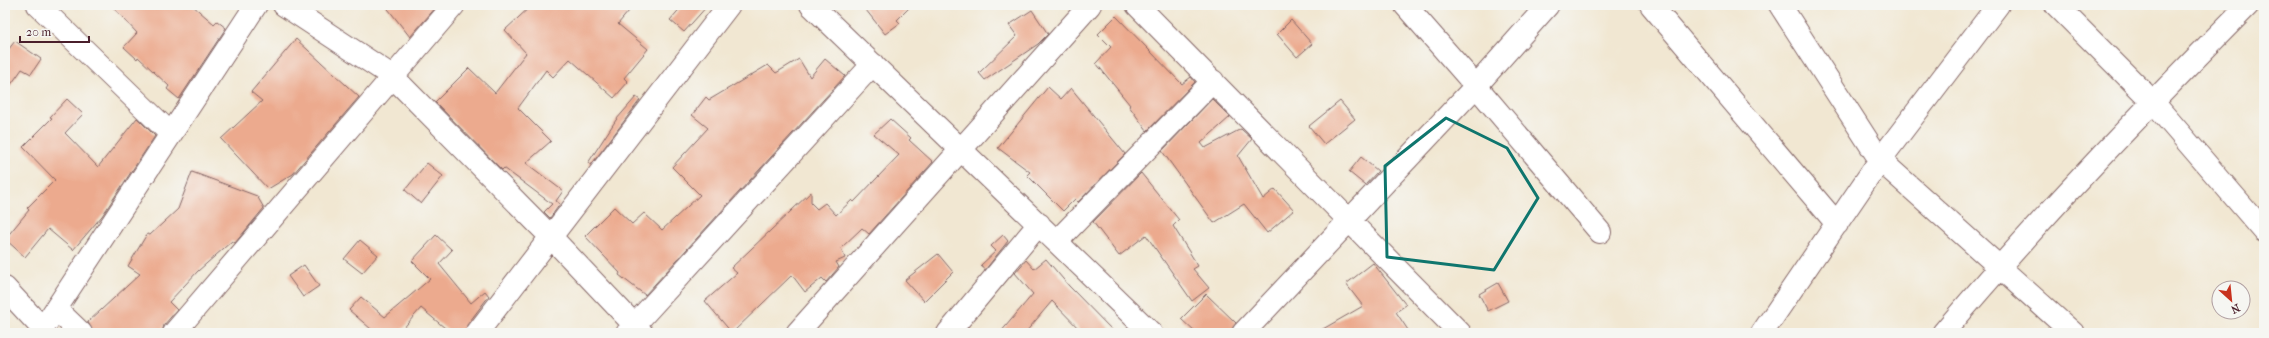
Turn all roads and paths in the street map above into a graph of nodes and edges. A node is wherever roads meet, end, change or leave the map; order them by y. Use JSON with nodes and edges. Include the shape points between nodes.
{"nodes":[{"id":1,"x":38,"y":5,"type":"edge"},
{"id":2,"x":256,"y":5,"type":"edge"},
{"id":3,"x":284,"y":5,"type":"edge"},
{"id":4,"x":454,"y":5,"type":"edge"},
{"id":5,"x":729,"y":5,"type":"edge"},
{"id":6,"x":811,"y":5,"type":"edge"},
{"id":7,"x":1090,"y":5,"type":"edge"},
{"id":8,"x":1137,"y":5,"type":"edge"},
{"id":9,"x":1405,"y":5,"type":"edge"},
{"id":10,"x":1548,"y":5,"type":"edge"},
{"id":11,"x":1651,"y":5,"type":"edge"},
{"id":12,"x":1780,"y":5,"type":"edge"},
{"id":13,"x":1998,"y":5,"type":"edge"},
{"id":14,"x":2056,"y":5,"type":"edge"},
{"id":15,"x":2248,"y":5,"type":"edge"},
{"id":16,"x":873,"y":64,"type":"junction"},
{"id":17,"x":392,"y":76,"type":"junction"},
{"id":18,"x":1213,"y":81,"type":"junction"},
{"id":19,"x":1476,"y":86,"type":"junction"},
{"id":20,"x":2152,"y":102,"type":"junction"},
{"id":21,"x":171,"y":134,"type":"junction"},
{"id":22,"x":961,"y":150,"type":"junction"},
{"id":23,"x":1880,"y":160,"type":"junction"},
{"id":24,"x":1350,"y":221,"type":"junction"},
{"id":25,"x":1039,"y":224,"type":"junction"},
{"id":26,"x":1837,"y":224,"type":"junction"},
{"id":27,"x":2264,"y":231,"type":"edge"},
{"id":28,"x":1600,"y":232,"type":"dead end"},
{"id":29,"x":551,"y":237,"type":"junction"},
{"id":30,"x":1057,"y":241,"type":"junction"},
{"id":31,"x":1998,"y":267,"type":"junction"},
{"id":32,"x":5,"y":288,"type":"edge"},
{"id":33,"x":56,"y":309,"type":"junction"},
{"id":34,"x":634,"y":330,"type":"edge"},
{"id":35,"x":41,"y":331,"type":"edge"},
{"id":36,"x":1766,"y":331,"type":"edge"},
{"id":37,"x":81,"y":333,"type":"edge"},
{"id":38,"x":174,"y":333,"type":"edge"},
{"id":39,"x":477,"y":333,"type":"edge"},
{"id":40,"x":797,"y":333,"type":"edge"},
{"id":41,"x":948,"y":333,"type":"edge"},
{"id":42,"x":1151,"y":333,"type":"edge"},
{"id":43,"x":1243,"y":333,"type":"edge"},
{"id":44,"x":1460,"y":333,"type":"edge"},
{"id":45,"x":1943,"y":333,"type":"edge"},
{"id":46,"x":2073,"y":333,"type":"edge"}],
"edges":[{"from":1,"to":21,"type":"street"},
{"from":2,"to":21,"type":"street"},
{"from":3,"to":17,"type":"street"},
{"from":4,"to":17,"type":"street"},
{"from":5,"to":29,"type":"street"},
{"from":6,"to":16,"type":"street"},
{"from":7,"to":22,"type":"street"},
{"from":8,"to":18,"type":"street"},
{"from":9,"to":19,"type":"street"},
{"from":10,"to":19,"type":"street"},
{"from":11,"to":26,"type":"street"},
{"from":12,"to":23,"type":"street"},
{"from":13,"to":23,"type":"street"},
{"from":14,"to":20,"type":"street"},
{"from":15,"to":20,"type":"street"},
{"from":16,"to":22,"type":"street"},
{"from":16,"to":34,"type":"street"},
{"from":17,"to":29,"type":"street"},
{"from":17,"to":38,"type":"street"},
{"from":18,"to":24,"type":"street"},
{"from":18,"to":30,"type":"street"},
{"from":19,"to":24,"type":"street"},
{"from":19,"to":28,"type":"street"},
{"from":20,"to":27,"type":"street"},
{"from":20,"to":31,"type":"street"},
{"from":21,"to":33,"type":"street"},
{"from":22,"to":25,"type":"street"},
{"from":22,"to":40,"type":"street"},
{"from":23,"to":26,"type":"street"},
{"from":23,"to":31,"type":"street"},
{"from":24,"to":43,"type":"street"},
{"from":24,"to":44,"type":"street"},
{"from":25,"to":30,"type":"street"},
{"from":25,"to":41,"type":"street"},
{"from":26,"to":36,"type":"street"},
{"from":29,"to":34,"type":"street"},
{"from":29,"to":39,"type":"street"},
{"from":30,"to":42,"type":"street"},
{"from":31,"to":45,"type":"street"},
{"from":31,"to":46,"type":"street"},
{"from":32,"to":35,"type":"street"},
{"from":33,"to":35,"type":"street"},
{"from":33,"to":37,"type":"street"}]}
